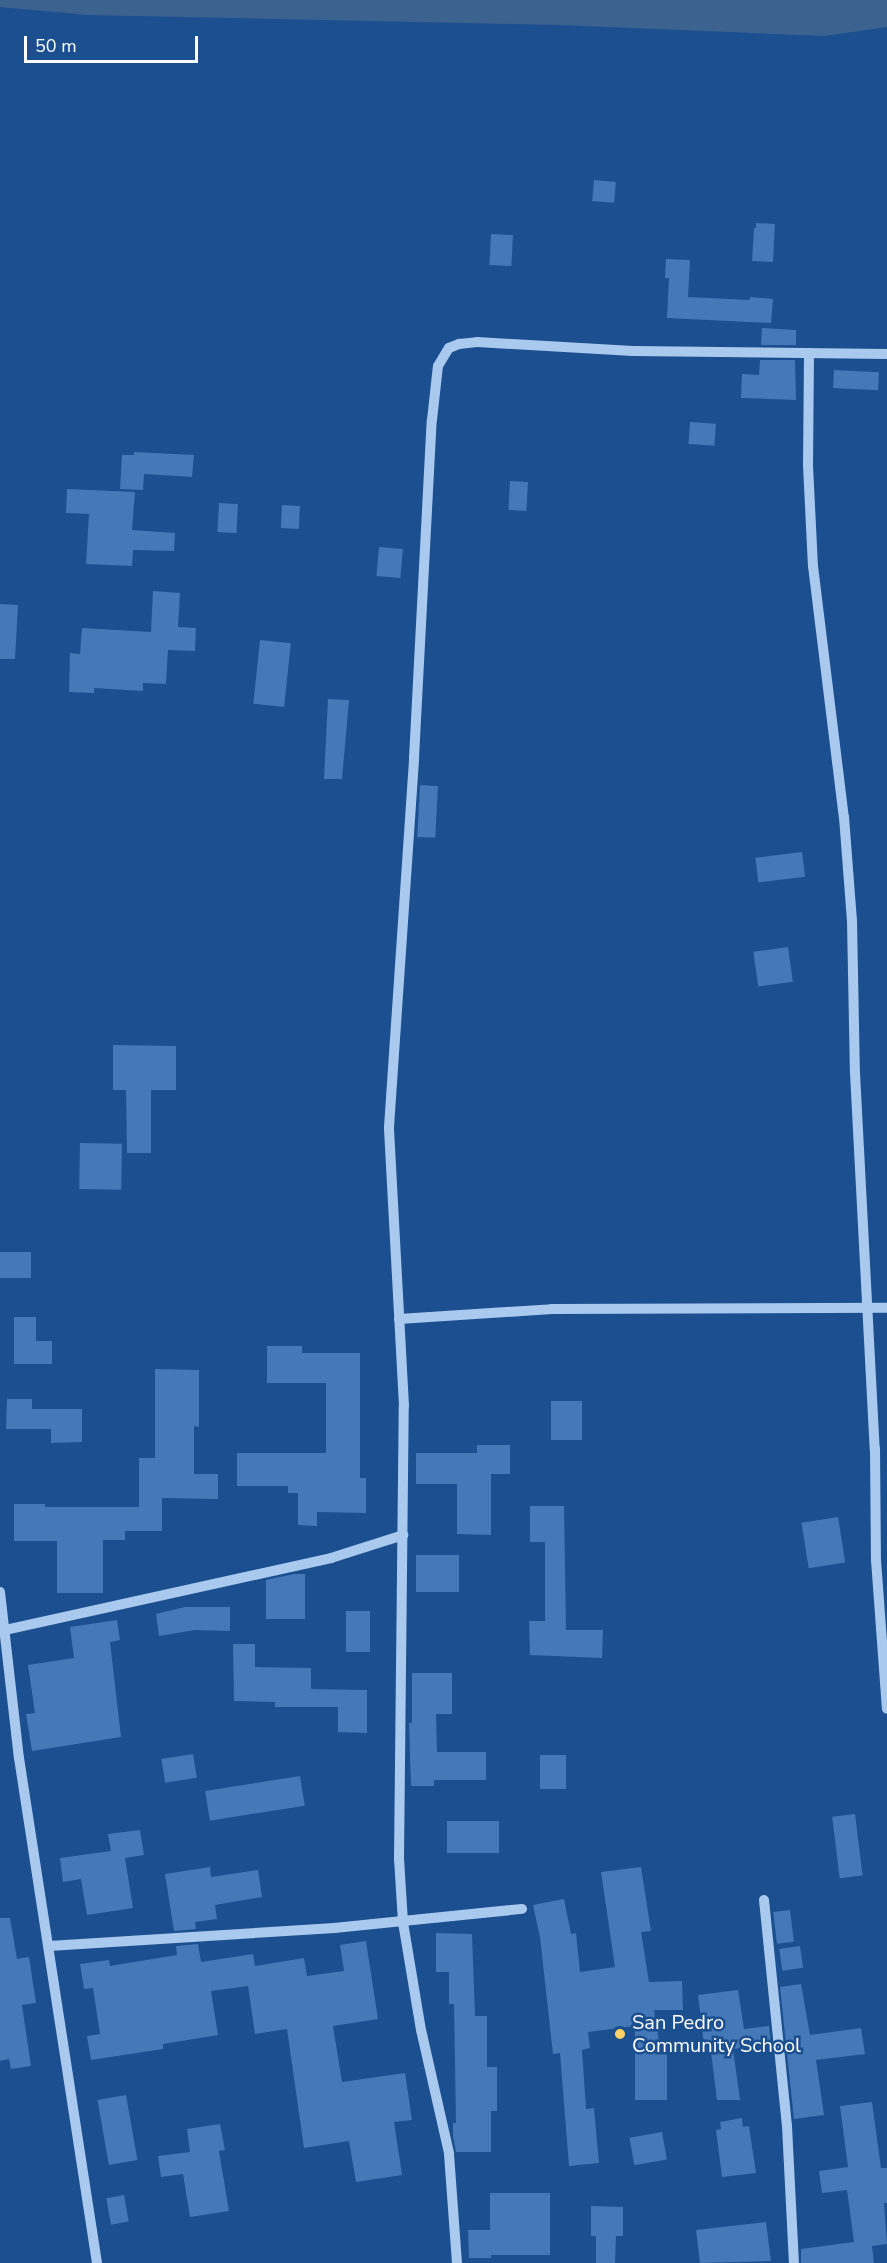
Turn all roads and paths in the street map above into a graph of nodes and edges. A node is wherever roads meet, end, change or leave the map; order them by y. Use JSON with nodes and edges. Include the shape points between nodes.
{"nodes":[{"id":1,"x":809,"y":353,"type":"junction"},
{"id":2,"x":887,"y":354,"type":"edge"},
{"id":3,"x":867,"y":1308,"type":"junction"},
{"id":4,"x":887,"y":1308,"type":"edge"},
{"id":5,"x":399,"y":1319,"type":"junction"},
{"id":6,"x":403,"y":1535,"type":"junction"},
{"id":7,"x":0,"y":1592,"type":"edge"},
{"id":8,"x":3,"y":1630,"type":"edge"},
{"id":9,"x":887,"y":1709,"type":"edge"},
{"id":10,"x":764,"y":1900,"type":"dead end"},
{"id":11,"x":522,"y":1909,"type":"dead end"},
{"id":12,"x":404,"y":1922,"type":"junction"},
{"id":13,"x":49,"y":1946,"type":"junction"},
{"id":14,"x":97,"y":2263,"type":"edge"},
{"id":15,"x":457,"y":2263,"type":"edge"},
{"id":16,"x":794,"y":2263,"type":"edge"}],
"edges":[{"from":1,"to":2,"type":"street"},
{"from":1,"to":3,"type":"street","via":[[808,465],[813,566],[844,817],[852,921]]},
{"from":1,"to":5,"type":"street","via":[[633,351],[477,342],[450,348],[438,366],[389,1127]]},
{"from":3,"to":4,"type":"street"},
{"from":3,"to":5,"type":"street","via":[[552,1309]]},
{"from":3,"to":9,"type":"street","via":[[876,1560]]},
{"from":5,"to":6,"type":"street","via":[[404,1406]]},
{"from":6,"to":8,"type":"street","via":[[331,1558]]},
{"from":6,"to":12,"type":"street","via":[[399,1859]]},
{"from":7,"to":8,"type":"street"},
{"from":8,"to":13,"type":"street"},
{"from":10,"to":16,"type":"street","via":[[787,2126]]},
{"from":11,"to":12,"type":"street"},
{"from":12,"to":13,"type":"street"},
{"from":12,"to":15,"type":"street","via":[[421,2030],[449,2153]]},
{"from":13,"to":14,"type":"street"}]}
